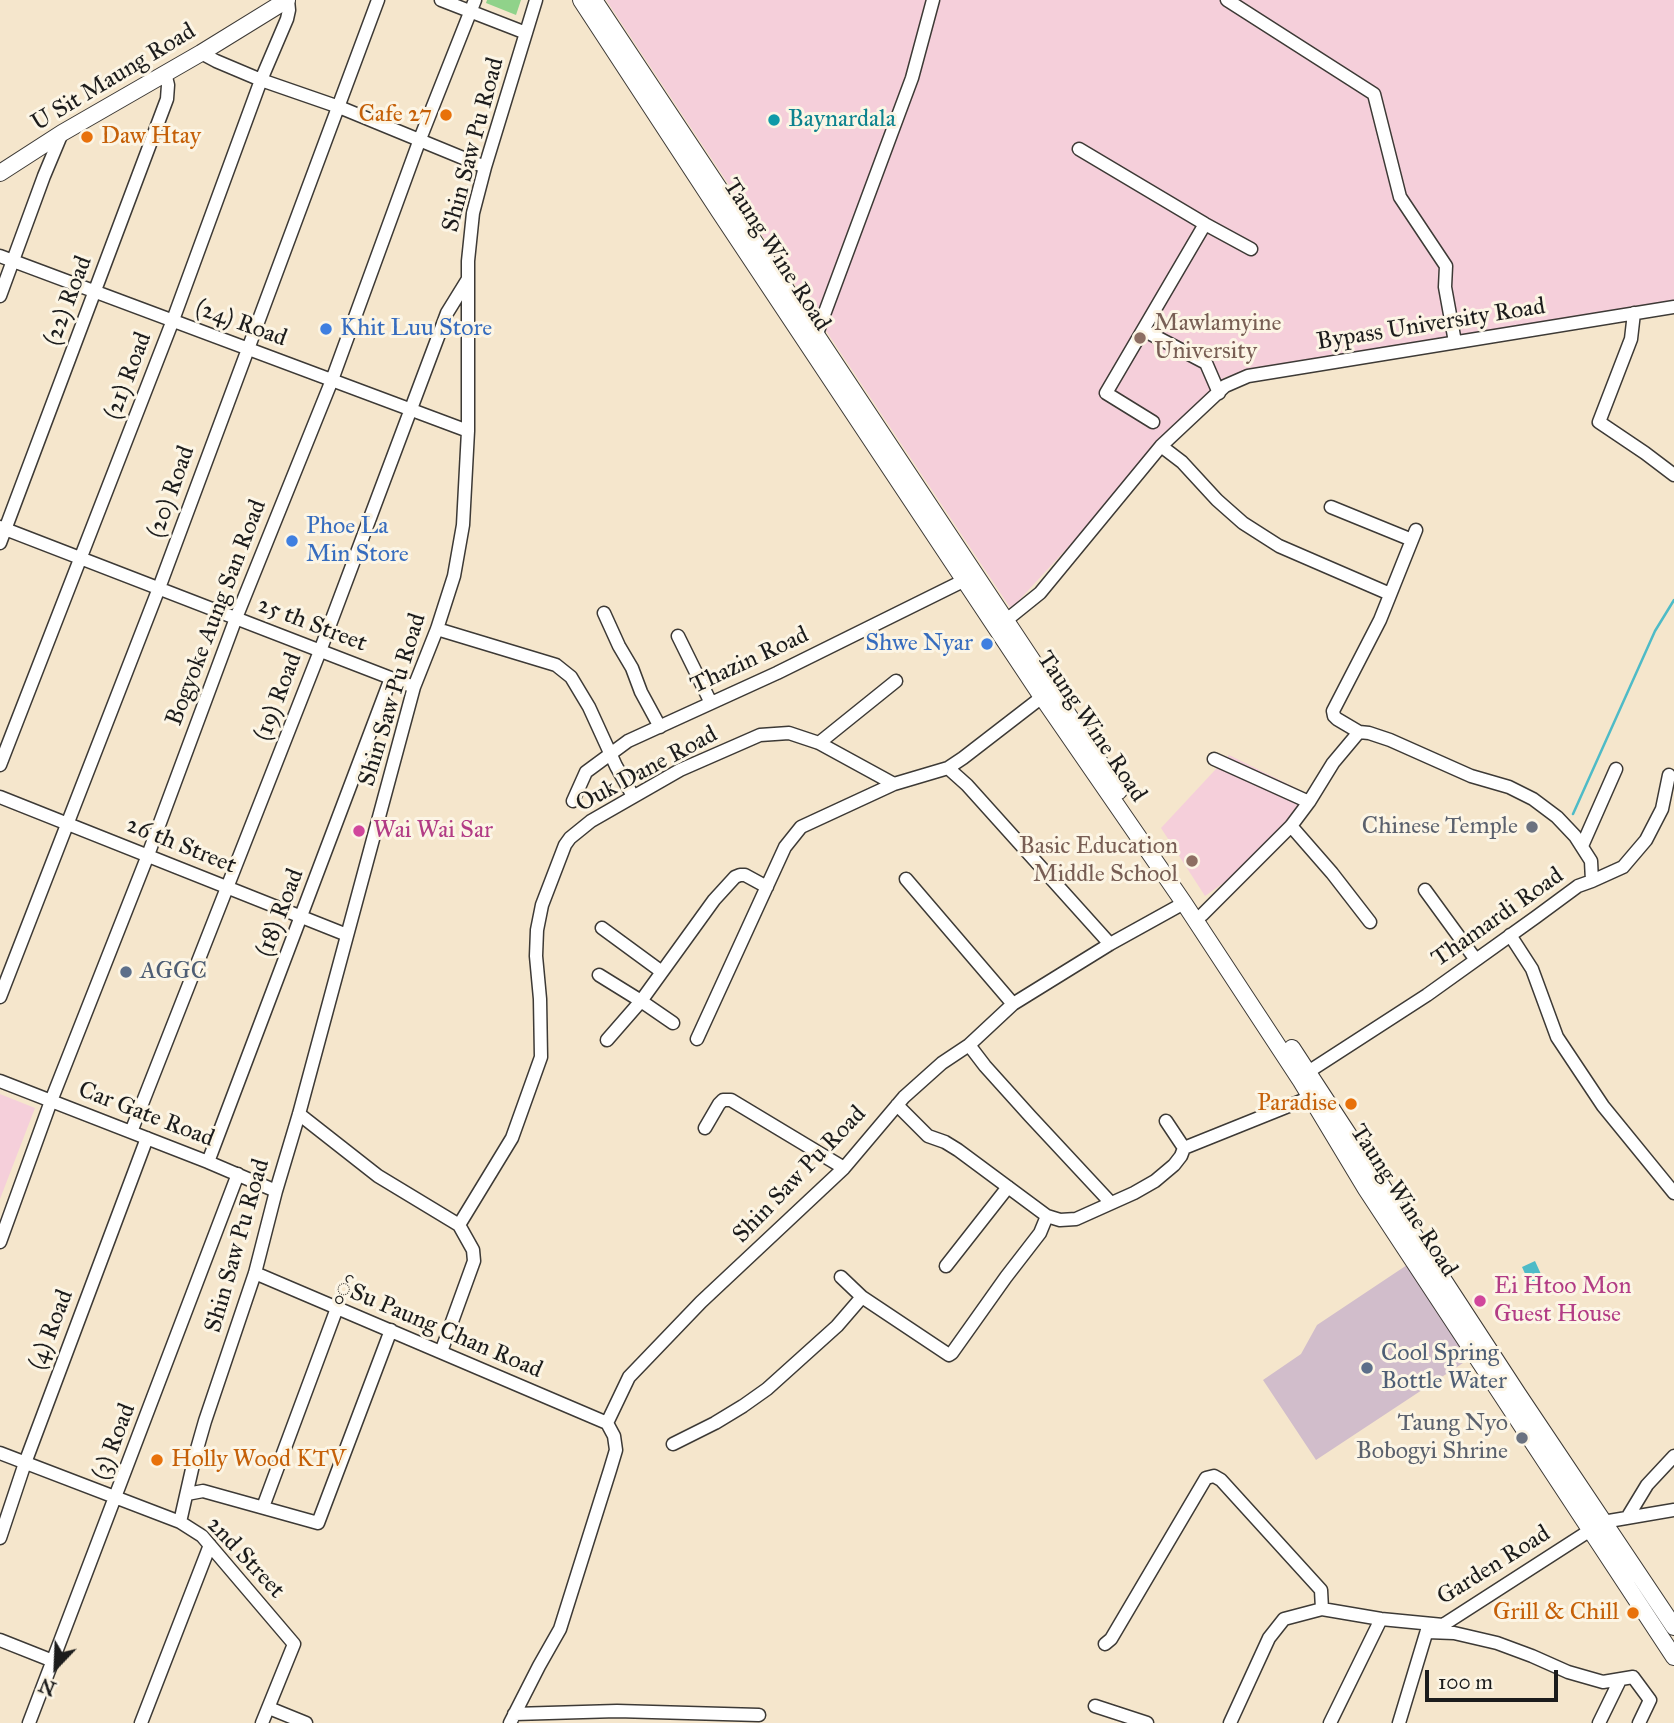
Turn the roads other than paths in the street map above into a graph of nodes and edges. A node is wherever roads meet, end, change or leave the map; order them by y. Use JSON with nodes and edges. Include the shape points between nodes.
{"nodes":[{"id":1,"x":288,"y":0,"type":"edge"},
{"id":2,"x":378,"y":0,"type":"edge"},
{"id":3,"x":441,"y":0,"type":"edge"},
{"id":4,"x":536,"y":0,"type":"edge"},
{"id":5,"x":933,"y":0,"type":"edge"},
{"id":6,"x":1227,"y":0,"type":"edge"},
{"id":7,"x":590,"y":1,"type":"edge"},
{"id":8,"x":473,"y":6,"type":"edge"},
{"id":9,"x":526,"y":33,"type":"junction"},
{"id":10,"x":201,"y":52,"type":"junction"},
{"id":11,"x":165,"y":73,"type":"junction"},
{"id":12,"x":261,"y":80,"type":"junction"},
{"id":13,"x":339,"y":107,"type":"junction"},
{"id":14,"x":62,"y":133,"type":"junction"},
{"id":15,"x":420,"y":139,"type":"junction"},
{"id":16,"x":1079,"y":149,"type":"dead end"},
{"id":17,"x":485,"y":167,"type":"junction"},
{"id":18,"x":0,"y":173,"type":"edge"},
{"id":19,"x":1205,"y":224,"type":"junction"},
{"id":20,"x":1251,"y":249,"type":"dead end"},
{"id":21,"x":0,"y":256,"type":"edge"},
{"id":22,"x":13,"y":261,"type":"junction"},
{"id":23,"x":468,"y":278,"type":"junction"},
{"id":24,"x":95,"y":291,"type":"junction"},
{"id":25,"x":0,"y":296,"type":"edge"},
{"id":26,"x":1674,"y":307,"type":"edge"},
{"id":27,"x":1634,"y":313,"type":"junction"},
{"id":28,"x":173,"y":320,"type":"junction"},
{"id":29,"x":1143,"y":330,"type":"junction"},
{"id":30,"x":814,"y":341,"type":"junction"},
{"id":31,"x":1455,"y":342,"type":"junction"},
{"id":32,"x":248,"y":348,"type":"junction"},
{"id":33,"x":332,"y":380,"type":"junction"},
{"id":34,"x":1219,"y":393,"type":"junction"},
{"id":35,"x":411,"y":410,"type":"junction"},
{"id":36,"x":1153,"y":422,"type":"dead end"},
{"id":37,"x":468,"y":431,"type":"junction"},
{"id":38,"x":1161,"y":446,"type":"junction"},
{"id":39,"x":1674,"y":475,"type":"edge"},
{"id":40,"x":1331,"y":507,"type":"dead end"},
{"id":41,"x":3,"y":528,"type":"edge"},
{"id":42,"x":0,"y":543,"type":"edge"},
{"id":43,"x":81,"y":558,"type":"junction"},
{"id":44,"x":965,"y":580,"type":"junction"},
{"id":45,"x":159,"y":588,"type":"junction"},
{"id":46,"x":1390,"y":594,"type":"junction"},
{"id":47,"x":604,"y":614,"type":"dead end"},
{"id":48,"x":236,"y":618,"type":"junction"},
{"id":49,"x":1001,"y":624,"type":"junction"},
{"id":50,"x":437,"y":629,"type":"junction"},
{"id":51,"x":678,"y":636,"type":"dead end"},
{"id":52,"x":320,"y":650,"type":"junction"},
{"id":53,"x":391,"y":678,"type":"junction"},
{"id":54,"x":896,"y":681,"type":"dead end"},
{"id":55,"x":414,"y":687,"type":"junction"},
{"id":56,"x":1048,"y":694,"type":"junction"},
{"id":57,"x":711,"y":704,"type":"junction"},
{"id":58,"x":660,"y":727,"type":"junction"},
{"id":59,"x":1359,"y":732,"type":"junction"},
{"id":60,"x":819,"y":743,"type":"junction"},
{"id":61,"x":610,"y":753,"type":"junction"},
{"id":62,"x":1214,"y":759,"type":"dead end"},
{"id":63,"x":0,"y":765,"type":"edge"},
{"id":64,"x":948,"y":768,"type":"junction"},
{"id":65,"x":1616,"y":769,"type":"dead end"},
{"id":66,"x":1669,"y":775,"type":"dead end"},
{"id":67,"x":894,"y":784,"type":"junction"},
{"id":68,"x":633,"y":796,"type":"junction"},
{"id":69,"x":0,"y":797,"type":"edge"},
{"id":70,"x":573,"y":801,"type":"dead end"},
{"id":71,"x":1309,"y":802,"type":"junction"},
{"id":72,"x":66,"y":823,"type":"junction"},
{"id":73,"x":1291,"y":826,"type":"junction"},
{"id":74,"x":1582,"y":846,"type":"junction"},
{"id":75,"x":148,"y":855,"type":"junction"},
{"id":76,"x":906,"y":878,"type":"dead end"},
{"id":77,"x":1592,"y":881,"type":"junction"},
{"id":78,"x":227,"y":887,"type":"junction"},
{"id":79,"x":767,"y":887,"type":"junction"},
{"id":80,"x":1425,"y":891,"type":"dead end"},
{"id":81,"x":1184,"y":903,"type":"junction"},
{"id":82,"x":1202,"y":915,"type":"junction"},
{"id":83,"x":302,"y":917,"type":"junction"},
{"id":84,"x":1370,"y":922,"type":"dead end"},
{"id":85,"x":602,"y":928,"type":"dead end"},
{"id":86,"x":347,"y":935,"type":"junction"},
{"id":87,"x":1510,"y":935,"type":"junction"},
{"id":88,"x":1110,"y":944,"type":"junction"},
{"id":89,"x":1476,"y":960,"type":"junction"},
{"id":90,"x":662,"y":971,"type":"junction"},
{"id":91,"x":599,"y":975,"type":"dead end"},
{"id":92,"x":0,"y":998,"type":"edge"},
{"id":93,"x":641,"y":1000,"type":"junction"},
{"id":94,"x":1013,"y":1004,"type":"junction"},
{"id":95,"x":673,"y":1023,"type":"dead end"},
{"id":96,"x":697,"y":1039,"type":"dead end"},
{"id":97,"x":607,"y":1040,"type":"dead end"},
{"id":98,"x":969,"y":1045,"type":"junction"},
{"id":99,"x":1304,"y":1077,"type":"junction"},
{"id":100,"x":0,"y":1081,"type":"edge"},
{"id":101,"x":1311,"y":1097,"type":"junction"},
{"id":102,"x":51,"y":1101,"type":"junction"},
{"id":103,"x":897,"y":1105,"type":"junction"},
{"id":104,"x":299,"y":1114,"type":"junction"},
{"id":105,"x":1166,"y":1121,"type":"dead end"},
{"id":106,"x":705,"y":1128,"type":"dead end"},
{"id":107,"x":131,"y":1132,"type":"junction"},
{"id":108,"x":147,"y":1138,"type":"junction"},
{"id":109,"x":1184,"y":1149,"type":"junction"},
{"id":110,"x":208,"y":1162,"type":"junction"},
{"id":111,"x":844,"y":1168,"type":"junction"},
{"id":112,"x":238,"y":1174,"type":"junction"},
{"id":113,"x":1008,"y":1187,"type":"junction"},
{"id":114,"x":276,"y":1191,"type":"junction"},
{"id":115,"x":1674,"y":1193,"type":"edge"},
{"id":116,"x":1111,"y":1203,"type":"junction"},
{"id":117,"x":1047,"y":1216,"type":"junction"},
{"id":118,"x":459,"y":1225,"type":"junction"},
{"id":119,"x":0,"y":1242,"type":"edge"},
{"id":120,"x":946,"y":1266,"type":"dead end"},
{"id":121,"x":255,"y":1273,"type":"junction"},
{"id":122,"x":841,"y":1277,"type":"dead end"},
{"id":123,"x":862,"y":1297,"type":"junction"},
{"id":124,"x":337,"y":1308,"type":"junction"},
{"id":125,"x":391,"y":1330,"type":"junction"},
{"id":126,"x":441,"y":1352,"type":"junction"},
{"id":127,"x":607,"y":1423,"type":"junction"},
{"id":128,"x":673,"y":1444,"type":"dead end"},
{"id":129,"x":0,"y":1453,"type":"edge"},
{"id":130,"x":1674,"y":1456,"type":"edge"},
{"id":131,"x":24,"y":1463,"type":"junction"},
{"id":132,"x":187,"y":1494,"type":"junction"},
{"id":133,"x":116,"y":1498,"type":"junction"},
{"id":134,"x":263,"y":1507,"type":"junction"},
{"id":135,"x":1674,"y":1510,"type":"edge"},
{"id":136,"x":1627,"y":1518,"type":"junction"},
{"id":137,"x":180,"y":1522,"type":"junction"},
{"id":138,"x":1597,"y":1526,"type":"junction"},
{"id":139,"x":0,"y":1538,"type":"edge"},
{"id":140,"x":210,"y":1545,"type":"junction"},
{"id":141,"x":1322,"y":1609,"type":"junction"},
{"id":142,"x":1381,"y":1619,"type":"junction"},
{"id":143,"x":1674,"y":1627,"type":"edge"},
{"id":144,"x":1428,"y":1628,"type":"junction"},
{"id":145,"x":0,"y":1640,"type":"edge"},
{"id":146,"x":1105,"y":1644,"type":"dead end"},
{"id":147,"x":1674,"y":1657,"type":"edge"},
{"id":148,"x":53,"y":1661,"type":"junction"},
{"id":149,"x":1620,"y":1679,"type":"junction"},
{"id":150,"x":1095,"y":1706,"type":"dead end"},
{"id":151,"x":269,"y":1707,"type":"junction"},
{"id":152,"x":759,"y":1715,"type":"dead end"},
{"id":153,"x":512,"y":1718,"type":"edge"},
{"id":154,"x":29,"y":1723,"type":"edge"},
{"id":155,"x":141,"y":1723,"type":"edge"},
{"id":156,"x":262,"y":1723,"type":"edge"},
{"id":157,"x":306,"y":1723,"type":"edge"},
{"id":158,"x":1147,"y":1723,"type":"edge"},
{"id":159,"x":1230,"y":1723,"type":"edge"},
{"id":160,"x":1330,"y":1723,"type":"edge"},
{"id":161,"x":1399,"y":1723,"type":"edge"},
{"id":162,"x":1599,"y":1723,"type":"edge"},
{"id":163,"x":1639,"y":1723,"type":"edge"}],
"edges":[{"from":1,"to":10,"type":"main road","name":"U Sit Maung Road"},
{"from":1,"to":12,"type":"street","name":"(21) Road","via":[[287,19]]},
{"from":2,"to":13,"type":"street","name":"(20) Road"},
{"from":3,"to":8,"type":"street"},
{"from":4,"to":9,"type":"street","name":"Shin Saw Pu Road"},
{"from":5,"to":30,"type":"street","via":[[912,78]]},
{"from":6,"to":31,"type":"street","via":[[1374,94],[1400,197],[1446,266]]},
{"from":7,"to":30,"type":"main road","name":"Taung Wine Road"},
{"from":8,"to":9,"type":"street"},
{"from":8,"to":15,"type":"street","name":"Bogyoke Aung San Road"},
{"from":9,"to":17,"type":"street","name":"Shin Saw Pu Road"},
{"from":10,"to":11,"type":"main road","name":"U Sit Maung Road"},
{"from":10,"to":12,"type":"street"},
{"from":11,"to":14,"type":"main road","name":"U Sit Maung Road"},
{"from":11,"to":24,"type":"street","name":"(22) Road","via":[[167,99]]},
{"from":12,"to":13,"type":"street"},
{"from":12,"to":28,"type":"street","name":"(21) Road"},
{"from":13,"to":15,"type":"street"},
{"from":13,"to":32,"type":"street","name":"(20) Road"},
{"from":14,"to":18,"type":"main road","name":"U Sit Maung Road"},
{"from":14,"to":22,"type":"street"},
{"from":15,"to":17,"type":"street"},
{"from":15,"to":33,"type":"street","name":"Bogyoke Aung San Road"},
{"from":16,"to":19,"type":"street"},
{"from":17,"to":23,"type":"street","name":"Shin Saw Pu Road","via":[[473,213]]},
{"from":19,"to":20,"type":"street"},
{"from":19,"to":29,"type":"street"},
{"from":21,"to":22,"type":"street","name":"(24) Road"},
{"from":22,"to":24,"type":"street","name":"(24) Road"},
{"from":22,"to":25,"type":"street"},
{"from":23,"to":35,"type":"street","name":"(19) Road","via":[[447,313]]},
{"from":23,"to":37,"type":"street","name":"Shin Saw Pu Road"},
{"from":24,"to":28,"type":"street","name":"(24) Road"},
{"from":24,"to":41,"type":"street","name":"(22) Road"},
{"from":26,"to":27,"type":"street","name":"Bypass University Road"},
{"from":27,"to":31,"type":"street","name":"Bypass University Road"},
{"from":27,"to":39,"type":"street","via":[[1632,339],[1599,422]]},
{"from":28,"to":32,"type":"street","name":"(24) Road"},
{"from":28,"to":43,"type":"street","name":"(21) Road"},
{"from":29,"to":34,"type":"street","via":[[1206,363]]},
{"from":29,"to":36,"type":"street","via":[[1106,393]]},
{"from":30,"to":44,"type":"main road","name":"Taung Wine Road"},
{"from":30,"to":49,"type":"main road","name":"Taung Wine Road"},
{"from":31,"to":34,"type":"street","name":"Bypass University Road","via":[[1248,376]]},
{"from":32,"to":33,"type":"street","name":"(24) Road"},
{"from":32,"to":45,"type":"street","name":"(20) Road"},
{"from":33,"to":35,"type":"street","name":"(24) Road"},
{"from":33,"to":48,"type":"street","name":"Bogyoke Aung San Road"},
{"from":34,"to":38,"type":"street","name":"Bypass University Road"},
{"from":35,"to":37,"type":"street","name":"(24) Road"},
{"from":35,"to":52,"type":"street","name":"(19) Road"},
{"from":37,"to":50,"type":"street","name":"Shin Saw Pu Road","via":[[463,525],[454,576]]},
{"from":38,"to":46,"type":"street","via":[[1243,523],[1279,546]]},
{"from":38,"to":49,"type":"street","name":"Bypass University Road","via":[[1040,593]]},
{"from":40,"to":46,"type":"street","via":[[1414,535]]},
{"from":41,"to":42,"type":"street","name":"(22) Road"},
{"from":41,"to":43,"type":"street","name":"25 th Street"},
{"from":43,"to":45,"type":"street","name":"25 th Street"},
{"from":43,"to":63,"type":"street","name":"(21) Road"},
{"from":44,"to":49,"type":"main road","name":"Taung Wine Road"},
{"from":44,"to":57,"type":"street","name":"Thazin Road"},
{"from":45,"to":48,"type":"street","name":"25 th Street"},
{"from":45,"to":72,"type":"street","name":"(20) Road"},
{"from":46,"to":59,"type":"street","via":[[1334,712],[1337,719]]},
{"from":47,"to":58,"type":"street"},
{"from":48,"to":52,"type":"street","name":"25 th Street"},
{"from":48,"to":75,"type":"street","name":"Bogyoke Aung San Road"},
{"from":49,"to":56,"type":"main road","name":"Taung Wine Road"},
{"from":50,"to":55,"type":"street","name":"Shin Saw Pu Road"},
{"from":50,"to":61,"type":"street","via":[[556,665],[570,677],[589,707]]},
{"from":51,"to":57,"type":"street"},
{"from":52,"to":53,"type":"street","name":"25 th Street"},
{"from":52,"to":78,"type":"street","name":"(19) Road"},
{"from":53,"to":55,"type":"street","name":"25 th Street"},
{"from":53,"to":83,"type":"street","name":"(18) Road"},
{"from":54,"to":60,"type":"street"},
{"from":55,"to":86,"type":"street","name":"Shin Saw Pu Road"},
{"from":56,"to":64,"type":"street"},
{"from":56,"to":81,"type":"main road","name":"Taung Wine Road"},
{"from":56,"to":82,"type":"main road","name":"Taung Wine Road"},
{"from":57,"to":58,"type":"street","name":"Thazin Road"},
{"from":58,"to":61,"type":"street","name":"Thazin Road"},
{"from":59,"to":71,"type":"street"},
{"from":59,"to":74,"type":"street","name":"Thamardi Road","via":[[1390,740],[1533,799],[1557,817]]},
{"from":60,"to":67,"type":"street","name":"Ouk Dane Road"},
{"from":60,"to":68,"type":"street","name":"Ouk Dane Road","via":[[789,733],[760,735]]},
{"from":61,"to":68,"type":"street"},
{"from":61,"to":70,"type":"street","name":"Thazin Road","via":[[586,772]]},
{"from":62,"to":71,"type":"street"},
{"from":64,"to":67,"type":"street"},
{"from":64,"to":88,"type":"street"},
{"from":65,"to":74,"type":"street"},
{"from":66,"to":77,"type":"street","via":[[1662,809],[1646,840],[1623,867]]},
{"from":67,"to":79,"type":"street","via":[[801,827],[785,847]]},
{"from":68,"to":118,"type":"street","name":"Ouk Dane Road","via":[[591,821],[565,845],[537,930],[541,1057],[512,1138]]},
{"from":69,"to":72,"type":"street","name":"26 th Street"},
{"from":71,"to":73,"type":"street"},
{"from":72,"to":75,"type":"street","name":"26 th Street"},
{"from":72,"to":92,"type":"street","name":"(20) Road"},
{"from":73,"to":82,"type":"street"},
{"from":73,"to":84,"type":"street"},
{"from":74,"to":77,"type":"street","name":"Thamardi Road","via":[[1591,861]]},
{"from":75,"to":78,"type":"street","name":"26 th Street"},
{"from":75,"to":102,"type":"street","name":"Bogyoke Aung San Road"},
{"from":76,"to":94,"type":"street"},
{"from":77,"to":87,"type":"street","name":"Thamardi Road","via":[[1578,886]]},
{"from":78,"to":83,"type":"street","name":"26 th Street"},
{"from":78,"to":107,"type":"street","name":"(19) Road"},
{"from":79,"to":90,"type":"street","via":[[745,875],[735,877]]},
{"from":79,"to":96,"type":"street"},
{"from":80,"to":89,"type":"street"},
{"from":81,"to":88,"type":"street","name":"Shin Saw Pu Road"},
{"from":81,"to":99,"type":"main road","name":"Taung Wine Road"},
{"from":82,"to":99,"type":"main road","name":"Taung Wine Road"},
{"from":83,"to":86,"type":"street","name":"26 th Street"},
{"from":83,"to":110,"type":"street","name":"(18) Road"},
{"from":85,"to":90,"type":"street"},
{"from":86,"to":104,"type":"street","name":"Shin Saw Pu Road"},
{"from":87,"to":89,"type":"street","name":"Thamardi Road"},
{"from":87,"to":115,"type":"street","via":[[1532,969],[1558,1037],[1603,1106]]},
{"from":88,"to":94,"type":"street","name":"Shin Saw Pu Road"},
{"from":89,"to":99,"type":"street","name":"Thamardi Road"},
{"from":90,"to":93,"type":"street"},
{"from":91,"to":93,"type":"street"},
{"from":93,"to":95,"type":"street"},
{"from":93,"to":97,"type":"street"},
{"from":94,"to":98,"type":"street","name":"Shin Saw Pu Road"},
{"from":98,"to":103,"type":"street","name":"Shin Saw Pu Road"},
{"from":98,"to":116,"type":"street"},
{"from":99,"to":101,"type":"main road","name":"Taung Wine Road"},
{"from":99,"to":138,"type":"main road","name":"Taung Wine Road"},
{"from":100,"to":102,"type":"street","name":"Car Gate Road"},
{"from":101,"to":109,"type":"street"},
{"from":101,"to":138,"type":"main road","name":"Taung Wine Road","via":[[1366,1189]]},
{"from":102,"to":107,"type":"street","name":"Car Gate Road"},
{"from":102,"to":119,"type":"street","name":"Bogyoke Aung San Road"},
{"from":103,"to":111,"type":"street","name":"Shin Saw Pu Road"},
{"from":103,"to":113,"type":"street","via":[[928,1136],[946,1142]]},
{"from":104,"to":114,"type":"street","name":"Shin Saw Pu Road"},
{"from":104,"to":118,"type":"street","via":[[378,1176]]},
{"from":105,"to":109,"type":"street"},
{"from":106,"to":111,"type":"street","via":[[719,1104],[731,1100]]},
{"from":107,"to":108,"type":"street","name":"Car Gate Road"},
{"from":108,"to":110,"type":"street","name":"Car Gate Road"},
{"from":108,"to":131,"type":"street","name":"(4) Road"},
{"from":109,"to":116,"type":"street","via":[[1174,1166],[1155,1181]]},
{"from":110,"to":112,"type":"street","name":"Car Gate Road"},
{"from":111,"to":127,"type":"street","name":"Shin Saw Pu Road","via":[[629,1377]]},
{"from":112,"to":114,"type":"street","name":"Car Gate Road"},
{"from":112,"to":133,"type":"street","name":"(3) Road"},
{"from":113,"to":117,"type":"street"},
{"from":113,"to":120,"type":"street"},
{"from":114,"to":121,"type":"street","name":"Shin Saw Pu Road"},
{"from":116,"to":117,"type":"street","via":[[1076,1219]]},
{"from":117,"to":123,"type":"street","via":[[1040,1233],[949,1355]]},
{"from":118,"to":126,"type":"street","via":[[474,1261]]},
{"from":121,"to":124,"type":"street","name":"်ွSu Paung Chan Road"},
{"from":121,"to":132,"type":"street","name":"Shin Saw Pu Road","via":[[205,1421]]},
{"from":122,"to":123,"type":"street"},
{"from":123,"to":128,"type":"street","via":[[767,1389]]},
{"from":124,"to":125,"type":"street","name":"်ွSu Paung Chan Road"},
{"from":124,"to":134,"type":"street"},
{"from":125,"to":126,"type":"street","name":"်ွSu Paung Chan Road"},
{"from":125,"to":134,"type":"street","via":[[318,1523]]},
{"from":126,"to":127,"type":"street","name":"်ွSu Paung Chan Road"},
{"from":127,"to":153,"type":"street","via":[[616,1450],[560,1629]]},
{"from":129,"to":131,"type":"street","name":"2nd Street"},
{"from":130,"to":136,"type":"street","via":[[1647,1485]]},
{"from":131,"to":133,"type":"street","name":"2nd Street"},
{"from":131,"to":139,"type":"street","name":"(4) Road"},
{"from":132,"to":134,"type":"street","via":[[203,1491]]},
{"from":132,"to":137,"type":"street","name":"Shin Saw Pu Road"},
{"from":133,"to":137,"type":"street","name":"2nd Street"},
{"from":133,"to":148,"type":"street","name":"(3) Road"},
{"from":135,"to":136,"type":"street"},
{"from":136,"to":138,"type":"street"},
{"from":137,"to":140,"type":"street","name":"2nd Street"},
{"from":138,"to":143,"type":"main road","name":"Taung Wine Road"},
{"from":138,"to":144,"type":"street","name":"Garden Road","via":[[1443,1625]]},
{"from":138,"to":147,"type":"main road","name":"Taung Wine Road"},
{"from":140,"to":151,"type":"street","name":"2nd Street","via":[[294,1644]]},
{"from":140,"to":155,"type":"street"},
{"from":141,"to":142,"type":"street","name":"Garden Road"},
{"from":141,"to":146,"type":"street","via":[[1321,1590],[1214,1476],[1206,1478]]},
{"from":141,"to":159,"type":"street","name":"Garden Road","via":[[1284,1619],[1269,1638]]},
{"from":142,"to":144,"type":"street","name":"Garden Road"},
{"from":142,"to":160,"type":"street"},
{"from":144,"to":149,"type":"street","via":[[1497,1643],[1603,1682]]},
{"from":144,"to":161,"type":"street"},
{"from":145,"to":148,"type":"street"},
{"from":148,"to":154,"type":"street","name":"(3) Road"},
{"from":149,"to":162,"type":"street"},
{"from":149,"to":163,"type":"street","via":[[1633,1677],[1650,1700]]},
{"from":150,"to":158,"type":"street"},
{"from":151,"to":156,"type":"street"},
{"from":151,"to":157,"type":"street"},
{"from":152,"to":153,"type":"street","via":[[617,1711]]}]}
